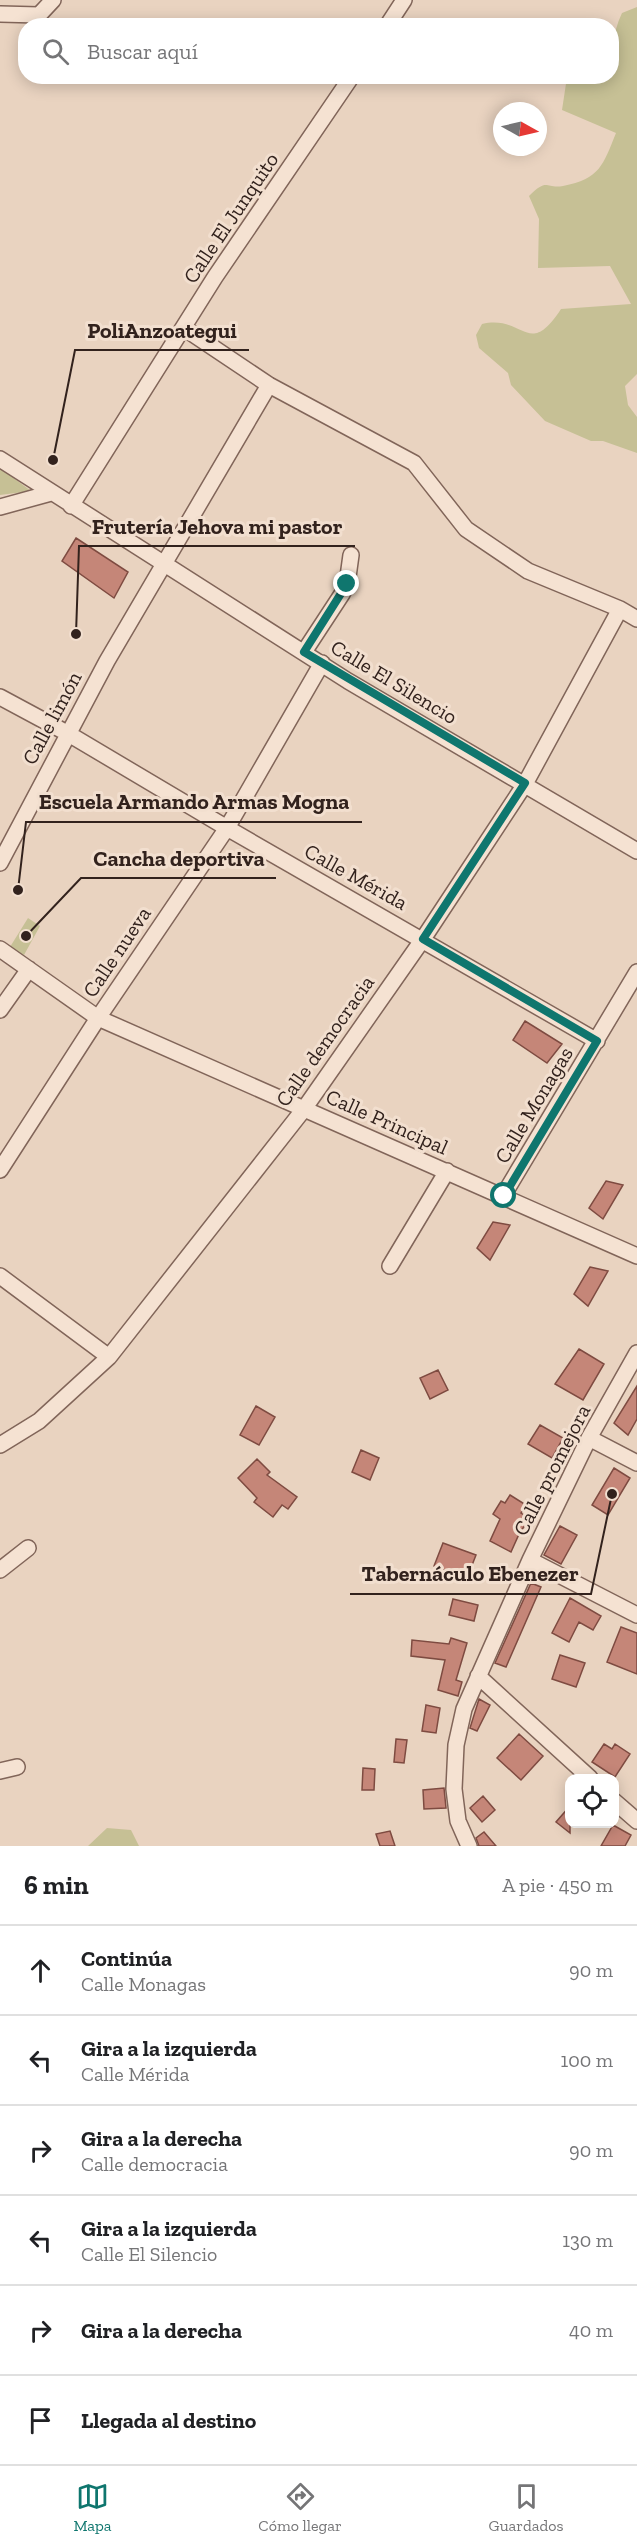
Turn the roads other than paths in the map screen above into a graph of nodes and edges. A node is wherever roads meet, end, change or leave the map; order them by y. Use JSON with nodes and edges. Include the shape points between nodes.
{"nodes":[{"id":1,"x":53,"y":0,"type":"edge"},
{"id":2,"x":405,"y":0,"type":"edge"},
{"id":3,"x":0,"y":14,"type":"edge"},
{"id":4,"x":393,"y":18,"type":"edge"},
{"id":5,"x":347,"y":84,"type":"edge"},
{"id":6,"x":184,"y":328,"type":"junction"},
{"id":7,"x":269,"y":385,"type":"junction"},
{"id":8,"x":0,"y":459,"type":"edge"},
{"id":9,"x":51,"y":493,"type":"junction"},
{"id":10,"x":71,"y":506,"type":"junction"},
{"id":11,"x":0,"y":507,"type":"edge"},
{"id":12,"x":351,"y":555,"type":"dead end"},
{"id":13,"x":164,"y":564,"type":"junction"},
{"id":14,"x":620,"y":609,"type":"junction"},
{"id":15,"x":637,"y":620,"type":"edge"},
{"id":16,"x":304,"y":652,"type":"junction"},
{"id":17,"x":322,"y":663,"type":"junction"},
{"id":18,"x":0,"y":697,"type":"edge"},
{"id":19,"x":67,"y":733,"type":"junction"},
{"id":20,"x":525,"y":783,"type":"junction"},
{"id":21,"x":227,"y":828,"type":"junction"},
{"id":22,"x":637,"y":850,"type":"edge"},
{"id":23,"x":0,"y":863,"type":"edge"},
{"id":24,"x":423,"y":939,"type":"junction"},
{"id":25,"x":0,"y":949,"type":"edge"},
{"id":26,"x":29,"y":969,"type":"junction"},
{"id":27,"x":635,"y":980,"type":"edge"},
{"id":28,"x":0,"y":1010,"type":"edge"},
{"id":29,"x":98,"y":1018,"type":"junction"},
{"id":30,"x":597,"y":1041,"type":"junction"},
{"id":31,"x":304,"y":1109,"type":"junction"},
{"id":32,"x":0,"y":1170,"type":"edge"},
{"id":33,"x":447,"y":1172,"type":"junction"},
{"id":34,"x":504,"y":1196,"type":"junction"},
{"id":35,"x":637,"y":1256,"type":"edge"},
{"id":36,"x":390,"y":1266,"type":"dead end"},
{"id":37,"x":0,"y":1276,"type":"edge"},
{"id":38,"x":637,"y":1353,"type":"edge"},
{"id":39,"x":109,"y":1357,"type":"junction"},
{"id":40,"x":589,"y":1438,"type":"junction"},
{"id":41,"x":0,"y":1445,"type":"edge"},
{"id":42,"x":637,"y":1463,"type":"edge"},
{"id":43,"x":28,"y":1548,"type":"dead end"},
{"id":44,"x":530,"y":1560,"type":"junction"},
{"id":45,"x":0,"y":1570,"type":"edge"},
{"id":46,"x":637,"y":1615,"type":"edge"},
{"id":47,"x":478,"y":1676,"type":"junction"},
{"id":48,"x":17,"y":1767,"type":"dead end"},
{"id":49,"x":0,"y":1771,"type":"edge"},
{"id":50,"x":585,"y":1774,"type":"edge"},
{"id":51,"x":619,"y":1805,"type":"edge"},
{"id":52,"x":637,"y":1821,"type":"edge"},
{"id":53,"x":469,"y":1846,"type":"edge"}],
"edges":[{"from":1,"to":3,"type":"street","via":[[39,15]]},
{"from":2,"to":4,"type":"street"},
{"from":5,"to":6,"type":"street","name":"Calle El Junquito"},
{"from":6,"to":7,"type":"street"},
{"from":6,"to":10,"type":"street","name":"Calle El Junquito"},
{"from":7,"to":13,"type":"street","name":"Calle limón"},
{"from":7,"to":14,"type":"street","via":[[414,463],[466,529],[528,571]]},
{"from":8,"to":9,"type":"street"},
{"from":9,"to":10,"type":"street"},
{"from":9,"to":11,"type":"street"},
{"from":10,"to":13,"type":"street","name":"Calle El Silencio"},
{"from":12,"to":16,"type":"street","via":[[347,584]]},
{"from":13,"to":16,"type":"street","name":"Calle El Silencio"},
{"from":13,"to":19,"type":"street","name":"Calle limón"},
{"from":14,"to":15,"type":"street"},
{"from":14,"to":20,"type":"street","name":"Calle democracia"},
{"from":16,"to":17,"type":"street","name":"Calle El Silencio"},
{"from":17,"to":20,"type":"street","name":"Calle El Silencio"},
{"from":17,"to":21,"type":"street","name":"Calle nueva"},
{"from":18,"to":19,"type":"street","name":"Calle Mérida"},
{"from":19,"to":21,"type":"street","name":"Calle Mérida"},
{"from":19,"to":23,"type":"street","name":"Calle limón"},
{"from":20,"to":22,"type":"street","name":"Calle El Silencio"},
{"from":20,"to":24,"type":"street","name":"Calle democracia"},
{"from":21,"to":24,"type":"street","name":"Calle Mérida"},
{"from":21,"to":29,"type":"street","name":"Calle nueva"},
{"from":24,"to":30,"type":"street","name":"Calle Mérida"},
{"from":24,"to":31,"type":"street","name":"Calle democracia"},
{"from":25,"to":26,"type":"street","name":"Calle Principal"},
{"from":26,"to":28,"type":"street"},
{"from":26,"to":29,"type":"street","name":"Calle Principal"},
{"from":27,"to":30,"type":"street","name":"Calle Monagas"},
{"from":29,"to":31,"type":"street","name":"Calle Principal"},
{"from":29,"to":32,"type":"street","name":"Calle nueva"},
{"from":30,"to":34,"type":"street","name":"Calle Monagas"},
{"from":31,"to":33,"type":"street","name":"Calle Principal"},
{"from":31,"to":39,"type":"street","name":"Calle democracia"},
{"from":33,"to":34,"type":"street","name":"Calle Principal"},
{"from":33,"to":36,"type":"street"},
{"from":34,"to":35,"type":"street","name":"Calle Principal"},
{"from":37,"to":39,"type":"street"},
{"from":38,"to":40,"type":"street","name":"Calle promejora"},
{"from":39,"to":41,"type":"street","name":"Calle democracia","via":[[39,1421]]},
{"from":40,"to":42,"type":"street"},
{"from":40,"to":44,"type":"street","name":"Calle promejora"},
{"from":43,"to":45,"type":"street"},
{"from":44,"to":46,"type":"street"},
{"from":44,"to":47,"type":"street","name":"Calle promejora"},
{"from":47,"to":50,"type":"street"},
{"from":47,"to":53,"type":"street","name":"Calle promejora","via":[[464,1709],[456,1745],[454,1789],[458,1821]]},
{"from":48,"to":49,"type":"street"},
{"from":51,"to":52,"type":"street"}]}
